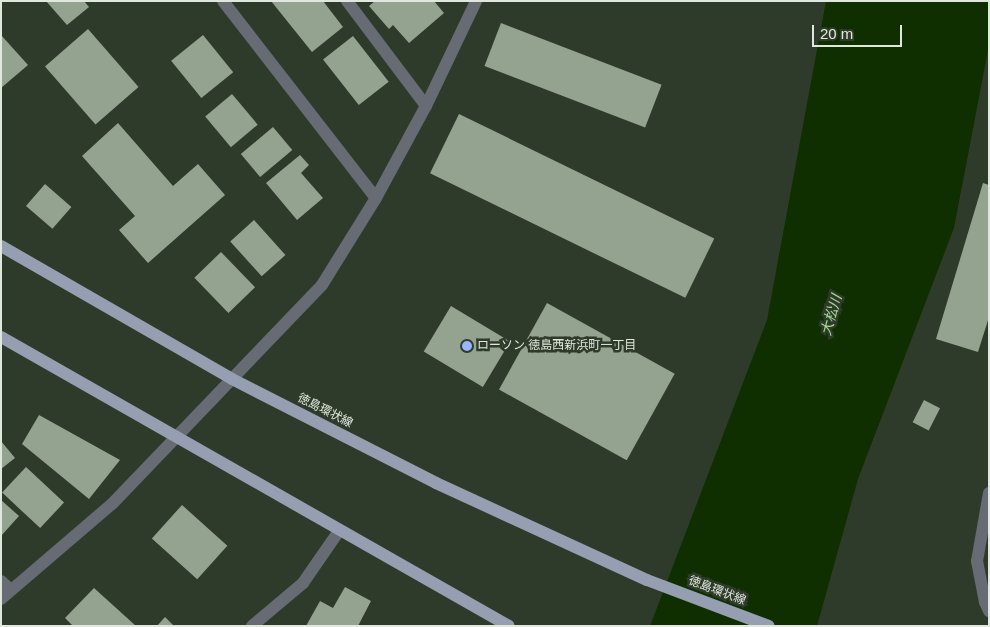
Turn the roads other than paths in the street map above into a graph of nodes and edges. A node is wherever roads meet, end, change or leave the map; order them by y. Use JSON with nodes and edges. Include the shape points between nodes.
{"nodes":[{"id":1,"x":223,"y":1,"type":"edge"},
{"id":2,"x":346,"y":1,"type":"edge"},
{"id":3,"x":476,"y":1,"type":"edge"},
{"id":4,"x":426,"y":106,"type":"junction"},
{"id":5,"x":376,"y":198,"type":"junction"},
{"id":6,"x":1,"y":246,"type":"edge"},
{"id":7,"x":1,"y":337,"type":"edge"},
{"id":8,"x":232,"y":379,"type":"junction"},
{"id":9,"x":178,"y":437,"type":"junction"},
{"id":10,"x":989,"y":492,"type":"edge"},
{"id":11,"x":339,"y":531,"type":"junction"},
{"id":12,"x":1,"y":580,"type":"edge"},
{"id":13,"x":12,"y":590,"type":"junction"},
{"id":14,"x":1,"y":599,"type":"edge"},
{"id":15,"x":989,"y":611,"type":"edge"},
{"id":16,"x":252,"y":626,"type":"edge"},
{"id":17,"x":509,"y":626,"type":"edge"},
{"id":18,"x":769,"y":626,"type":"edge"}],
"edges":[{"from":1,"to":5,"type":"street"},
{"from":2,"to":4,"type":"street"},
{"from":3,"to":4,"type":"street"},
{"from":4,"to":5,"type":"street"},
{"from":5,"to":8,"type":"street","via":[[322,285]]},
{"from":6,"to":8,"type":"main road","name":"徳島環状線"},
{"from":7,"to":9,"type":"main road"},
{"from":8,"to":9,"type":"street"},
{"from":8,"to":18,"type":"main road","name":"徳島環状線","via":[[436,483],[651,582]]},
{"from":9,"to":11,"type":"main road"},
{"from":9,"to":13,"type":"street","via":[[112,504]]},
{"from":10,"to":15,"type":"street","via":[[977,561]]},
{"from":11,"to":16,"type":"street","via":[[303,584]]},
{"from":11,"to":17,"type":"main road"},
{"from":12,"to":13,"type":"street"},
{"from":13,"to":14,"type":"street"}]}
